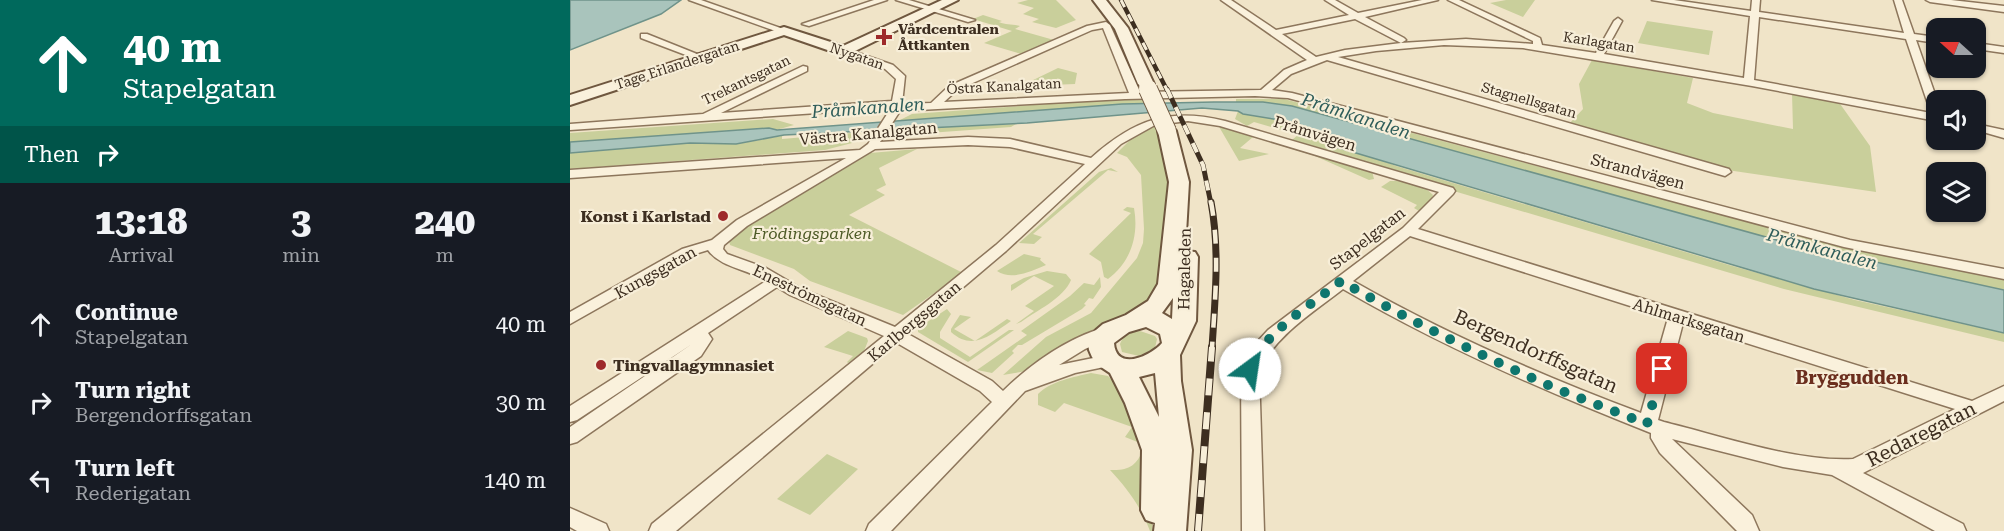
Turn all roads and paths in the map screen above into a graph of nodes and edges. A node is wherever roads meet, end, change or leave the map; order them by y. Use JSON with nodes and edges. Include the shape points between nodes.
{"nodes":[{"id":1,"x":883,"y":0,"type":"edge"},
{"id":2,"x":900,"y":0,"type":"edge"},
{"id":3,"x":952,"y":0,"type":"edge"},
{"id":4,"x":1099,"y":0,"type":"edge"},
{"id":5,"x":1108,"y":0,"type":"edge"},
{"id":6,"x":1225,"y":0,"type":"edge"},
{"id":7,"x":1329,"y":0,"type":"edge"},
{"id":8,"x":1434,"y":0,"type":"edge"},
{"id":9,"x":1452,"y":0,"type":"edge"},
{"id":10,"x":1656,"y":0,"type":"edge"},
{"id":11,"x":1756,"y":0,"type":"edge"},
{"id":12,"x":1898,"y":0,"type":"edge"},
{"id":13,"x":1930,"y":0,"type":"edge"},
{"id":14,"x":696,"y":1,"type":"edge"},
{"id":15,"x":936,"y":9,"type":"junction"},
{"id":16,"x":2004,"y":9,"type":"edge"},
{"id":17,"x":1754,"y":14,"type":"junction"},
{"id":18,"x":1353,"y":16,"type":"junction"},
{"id":19,"x":971,"y":20,"type":"dead end"},
{"id":20,"x":1618,"y":21,"type":"dead end"},
{"id":21,"x":806,"y":24,"type":"dead end"},
{"id":22,"x":1121,"y":28,"type":"junction"},
{"id":23,"x":784,"y":31,"type":"junction"},
{"id":24,"x":1276,"y":33,"type":"junction"},
{"id":25,"x":644,"y":36,"type":"dead end"},
{"id":26,"x":1908,"y":36,"type":"junction"},
{"id":27,"x":1926,"y":39,"type":"edge"},
{"id":28,"x":1401,"y":40,"type":"dead end"},
{"id":29,"x":1986,"y":47,"type":"edge"},
{"id":30,"x":1538,"y":48,"type":"junction"},
{"id":31,"x":2004,"y":50,"type":"edge"},
{"id":32,"x":844,"y":51,"type":"junction"},
{"id":33,"x":1598,"y":57,"type":"junction"},
{"id":34,"x":702,"y":58,"type":"junction"},
{"id":35,"x":1320,"y":58,"type":"junction"},
{"id":36,"x":803,"y":69,"type":"dead end"},
{"id":37,"x":1749,"y":82,"type":"junction"},
{"id":38,"x":1140,"y":89,"type":"junction"},
{"id":39,"x":1928,"y":90,"type":"edge"},
{"id":40,"x":1265,"y":92,"type":"junction"},
{"id":41,"x":570,"y":100,"type":"edge"},
{"id":42,"x":934,"y":106,"type":"junction"},
{"id":43,"x":894,"y":110,"type":"junction"},
{"id":44,"x":1926,"y":116,"type":"edge"},
{"id":45,"x":702,"y":118,"type":"junction"},
{"id":46,"x":1168,"y":125,"type":"junction"},
{"id":47,"x":570,"y":127,"type":"edge"},
{"id":48,"x":1986,"y":130,"type":"edge"},
{"id":49,"x":2004,"y":134,"type":"edge"},
{"id":50,"x":867,"y":150,"type":"junction"},
{"id":51,"x":1095,"y":163,"type":"junction"},
{"id":52,"x":1725,"y":172,"type":"dead end"},
{"id":53,"x":572,"y":175,"type":"edge"},
{"id":54,"x":1448,"y":191,"type":"joint"},
{"id":55,"x":1179,"y":200,"type":"junction"},
{"id":56,"x":1408,"y":231,"type":"junction"},
{"id":57,"x":717,"y":243,"type":"junction"},
{"id":58,"x":2004,"y":274,"type":"edge"},
{"id":59,"x":776,"y":281,"type":"junction"},
{"id":60,"x":1341,"y":281,"type":"junction"},
{"id":61,"x":1677,"y":316,"type":"junction"},
{"id":62,"x":570,"y":319,"type":"edge"},
{"id":63,"x":1135,"y":320,"type":"junction"},
{"id":64,"x":698,"y":330,"type":"junction"},
{"id":65,"x":1110,"y":331,"type":"junction"},
{"id":66,"x":897,"y":336,"type":"junction"},
{"id":67,"x":1171,"y":346,"type":"junction"},
{"id":68,"x":1114,"y":364,"type":"junction"},
{"id":69,"x":2004,"y":393,"type":"edge"},
{"id":70,"x":1008,"y":395,"type":"junction"},
{"id":71,"x":1971,"y":408,"type":"junction"},
{"id":72,"x":570,"y":415,"type":"edge"},
{"id":73,"x":1654,"y":426,"type":"junction"},
{"id":74,"x":570,"y":437,"type":"edge"},
{"id":75,"x":1836,"y":468,"type":"junction"},
{"id":76,"x":570,"y":517,"type":"edge"},
{"id":77,"x":598,"y":531,"type":"edge"},
{"id":78,"x":660,"y":531,"type":"edge"},
{"id":79,"x":877,"y":531,"type":"edge"},
{"id":80,"x":1155,"y":531,"type":"edge"},
{"id":81,"x":1170,"y":531,"type":"edge"},
{"id":82,"x":1253,"y":531,"type":"edge"},
{"id":83,"x":1748,"y":531,"type":"edge"},
{"id":84,"x":1955,"y":531,"type":"edge"}],
"edges":[{"from":1,"to":21,"type":"street"},
{"from":2,"to":15,"type":"street"},
{"from":3,"to":15,"type":"street"},
{"from":4,"to":22,"type":"street"},
{"from":5,"to":22,"type":"street","via":[[1122,23]]},
{"from":6,"to":24,"type":"street","name":"Stagnellsgatan"},
{"from":7,"to":18,"type":"street"},
{"from":8,"to":18,"type":"street"},
{"from":9,"to":30,"type":"street","via":[[1537,40]]},
{"from":10,"to":17,"type":"street"},
{"from":11,"to":17,"type":"street"},
{"from":12,"to":26,"type":"street"},
{"from":13,"to":16,"type":"street"},
{"from":14,"to":23,"type":"street"},
{"from":15,"to":19,"type":"street"},
{"from":15,"to":32,"type":"street"},
{"from":17,"to":26,"type":"street"},
{"from":17,"to":37,"type":"street"},
{"from":18,"to":24,"type":"street"},
{"from":18,"to":28,"type":"street"},
{"from":20,"to":33,"type":"street"},
{"from":22,"to":38,"type":"street"},
{"from":23,"to":32,"type":"street","name":"Nygatan"},
{"from":23,"to":34,"type":"street","name":"Tage Erlandergatan"},
{"from":24,"to":35,"type":"street","name":"Stagnellsgatan"},
{"from":25,"to":34,"type":"street"},
{"from":26,"to":27,"type":"street"},
{"from":26,"to":39,"type":"street"},
{"from":29,"to":31,"type":"street"},
{"from":30,"to":33,"type":"street","name":"Karlagatan"},
{"from":30,"to":35,"type":"street","name":"Karlagatan","via":[[1434,43]]},
{"from":32,"to":43,"type":"street","name":"Nygatan","via":[[883,64],[901,78]]},
{"from":33,"to":37,"type":"street","name":"Karlagatan"},
{"from":34,"to":41,"type":"street","name":"Tage Erlandergatan"},
{"from":35,"to":40,"type":"street","name":"Karlagatan","via":[[1276,79]]},
{"from":35,"to":52,"type":"street","name":"Stagnellsgatan"},
{"from":36,"to":45,"type":"street","name":"Trekantsgatan"},
{"from":37,"to":44,"type":"street","name":"Karlagatan"},
{"from":38,"to":40,"type":"street","name":"Östra Kanalgatan","via":[[1223,95]]},
{"from":38,"to":42,"type":"street","name":"Östra Kanalgatan"},
{"from":38,"to":42,"type":"street","via":[[1106,25],[1090,28],[953,88]]},
{"from":38,"to":46,"type":"street","name":"Hagaleden","bridge":true},
{"from":40,"to":58,"type":"street","name":"Strandvägen","via":[[1849,244]]},
{"from":42,"to":43,"type":"street","name":"Östra Kanalgatan"},
{"from":43,"to":45,"type":"street","name":"Östra Kanalgatan","via":[[882,106]]},
{"from":43,"to":50,"type":"street"},
{"from":45,"to":47,"type":"street","name":"Östra Kanalgatan"},
{"from":46,"to":51,"type":"street","name":"Karlbergsgatan","via":[[1152,122],[1136,130],[1117,141]]},
{"from":46,"to":54,"type":"street","name":"Pråmvägen","via":[[1204,120],[1237,127]]},
{"from":46,"to":55,"type":"street","name":"Hagaleden"},
{"from":48,"to":49,"type":"street"},
{"from":50,"to":51,"type":"street","name":"Västra Kanalgatan","via":[[968,141],[1010,143]]},
{"from":50,"to":53,"type":"street","name":"Västra Kanalgatan"},
{"from":50,"to":57,"type":"street","name":"Kungsgatan","via":[[742,223]]},
{"from":51,"to":66,"type":"street","name":"Karlbergsgatan"},
{"from":54,"to":56,"type":"street","name":"Stapelgatan"},
{"from":55,"to":63,"type":"street","name":"Hagaleden","via":[[1170,284],[1156,306]]},
{"from":55,"to":67,"type":"street","name":"Hagaleden","via":[[1188,232],[1184,321]]},
{"from":56,"to":60,"type":"street","name":"Stapelgatan"},
{"from":56,"to":61,"type":"street","name":"Ahlmarksgatan"},
{"from":57,"to":59,"type":"street","name":"Eneströmsgatan","via":[[715,250],[722,258],[761,271]]},
{"from":57,"to":62,"type":"street","name":"Kungsgatan","via":[[687,252]]},
{"from":59,"to":64,"type":"street"},
{"from":59,"to":66,"type":"street","name":"Eneströmsgatan"},
{"from":60,"to":73,"type":"street","name":"Bergendorffsgatan","via":[[1393,311],[1558,389]]},
{"from":60,"to":82,"type":"street","name":"Stapelgatan","via":[[1262,346],[1250,369]]},
{"from":61,"to":71,"type":"street","name":"Ahlmarksgatan"},
{"from":61,"to":73,"type":"street"},
{"from":63,"to":65,"type":"street"},
{"from":63,"to":67,"type":"street","via":[[1165,324]]},
{"from":64,"to":72,"type":"street"},
{"from":64,"to":74,"type":"street","via":[[704,339],[695,352]]},
{"from":65,"to":68,"type":"street","via":[[1101,347]]},
{"from":65,"to":70,"type":"street","via":[[1030,374]]},
{"from":66,"to":70,"type":"street","name":"Eneströmsgatan"},
{"from":66,"to":78,"type":"street","name":"Karlbergsgatan"},
{"from":67,"to":68,"type":"street","via":[[1160,361],[1140,368]]},
{"from":67,"to":81,"type":"street","via":[[1168,381],[1176,450]]},
{"from":68,"to":70,"type":"street","via":[[1072,367]]},
{"from":68,"to":80,"type":"street","via":[[1139,403],[1157,450]]},
{"from":69,"to":71,"type":"street","name":"Redaregatan"},
{"from":70,"to":79,"type":"street"},
{"from":71,"to":75,"type":"street","name":"Redaregatan","via":[[1856,467]]},
{"from":73,"to":75,"type":"street","name":"Bergendorffsgatan","via":[[1783,459]]},
{"from":73,"to":83,"type":"street","via":[[1666,448]]},
{"from":75,"to":84,"type":"street","name":"Bergendorffsgatan"},
{"from":76,"to":77,"type":"street"}]}
